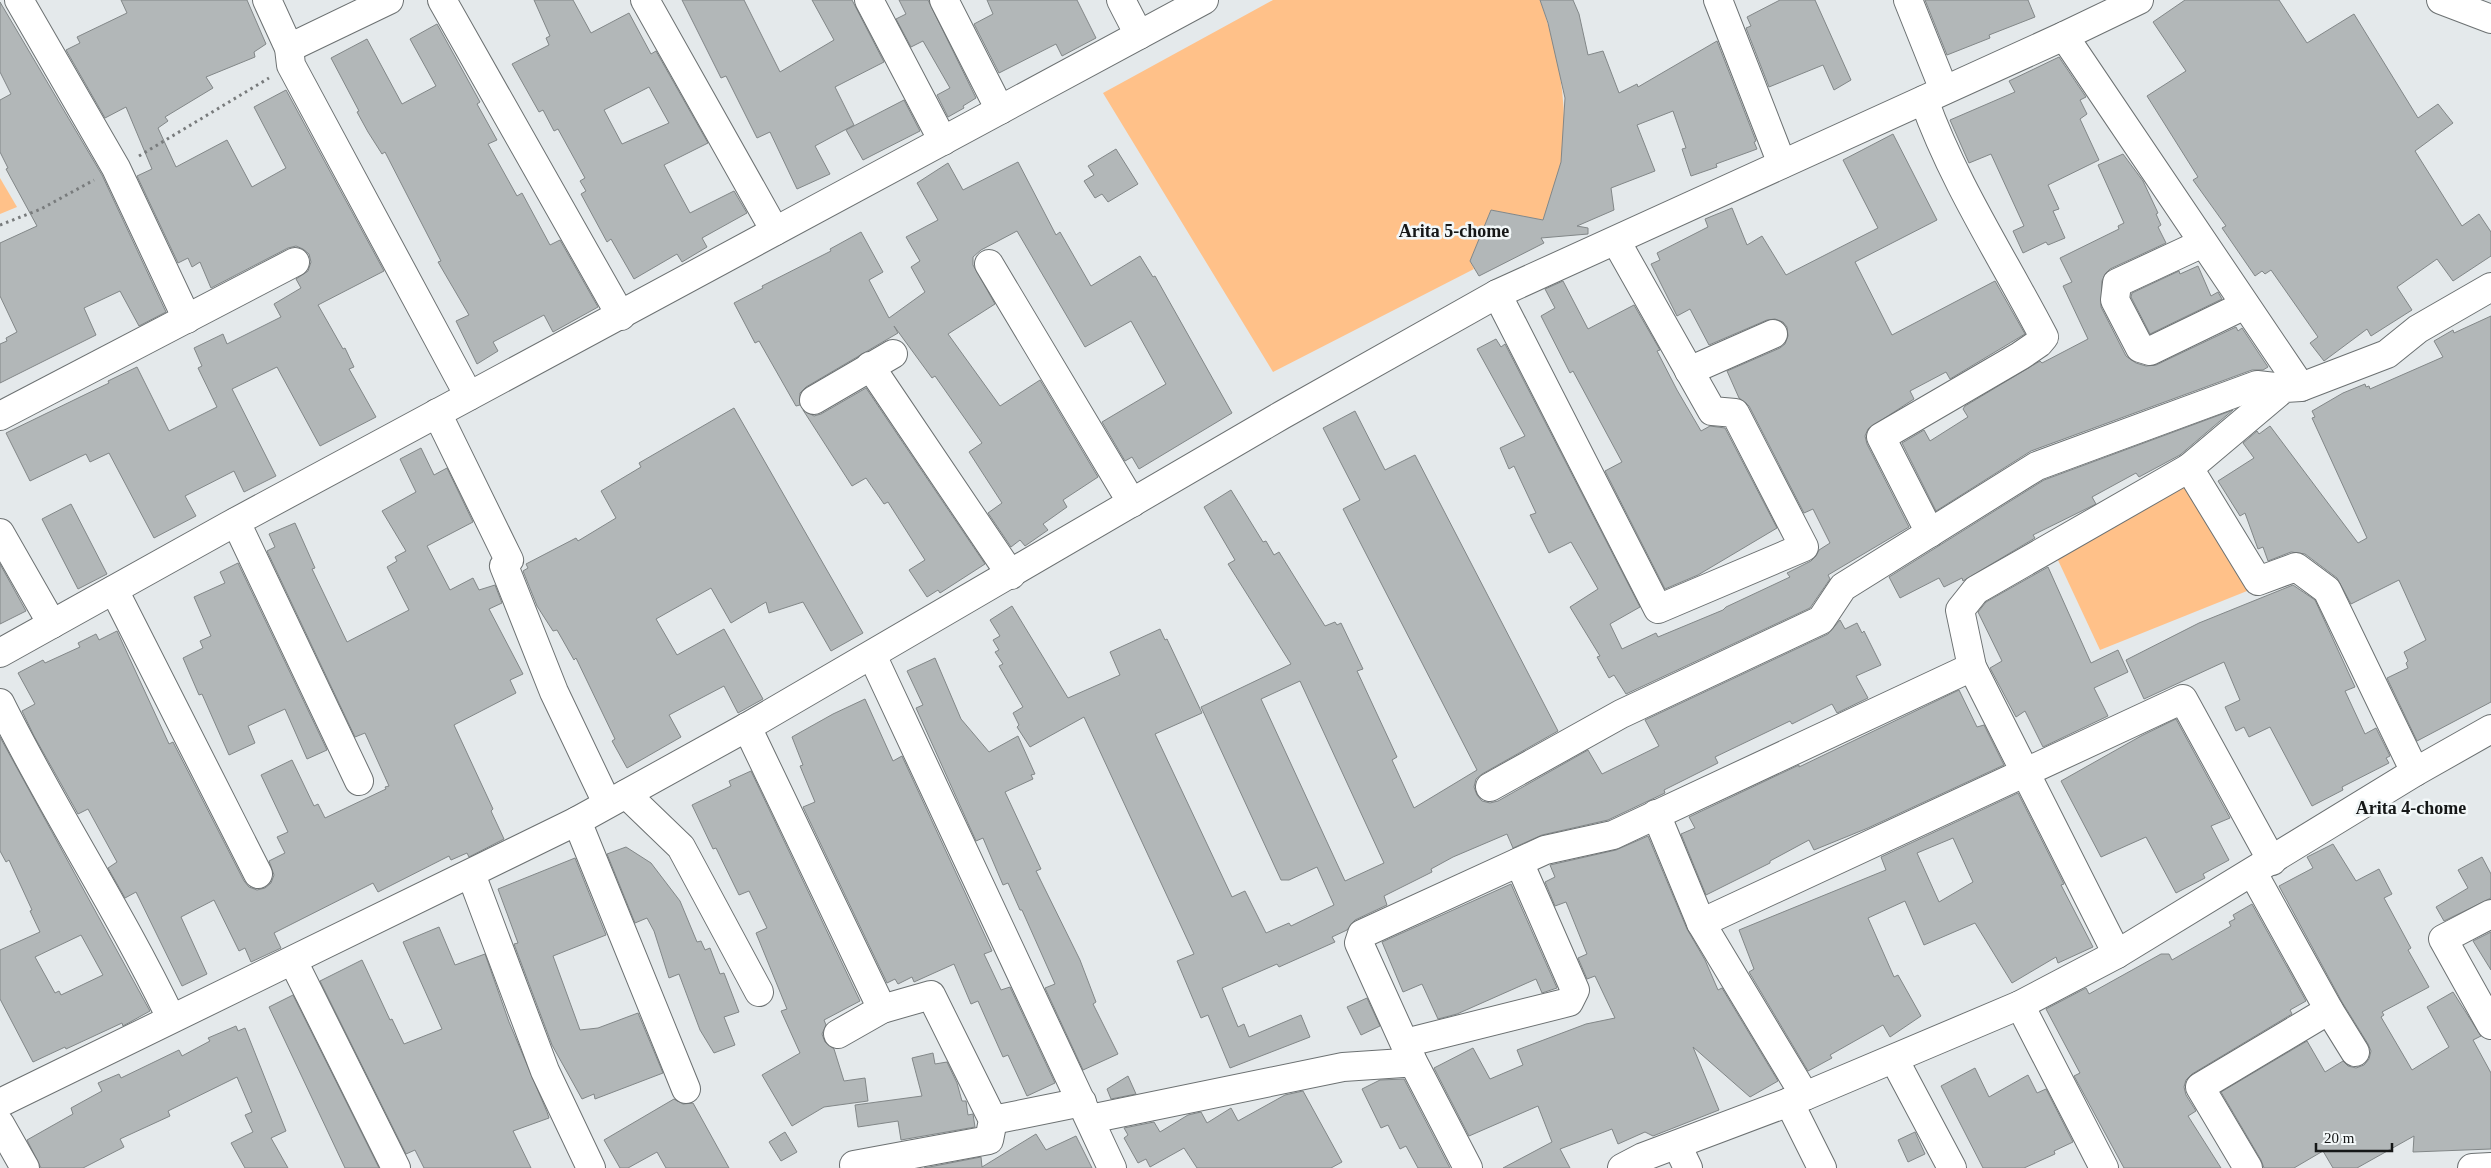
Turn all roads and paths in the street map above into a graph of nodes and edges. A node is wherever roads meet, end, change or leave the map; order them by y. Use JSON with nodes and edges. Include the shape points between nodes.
{"nodes":[{"id":1,"x":19,"y":0,"type":"edge"},
{"id":2,"x":267,"y":0,"type":"edge"},
{"id":3,"x":388,"y":0,"type":"edge"},
{"id":4,"x":442,"y":0,"type":"edge"},
{"id":5,"x":645,"y":0,"type":"edge"},
{"id":6,"x":869,"y":0,"type":"edge"},
{"id":7,"x":944,"y":0,"type":"edge"},
{"id":8,"x":1121,"y":0,"type":"edge"},
{"id":9,"x":1204,"y":0,"type":"edge"},
{"id":10,"x":1718,"y":0,"type":"edge"},
{"id":11,"x":1908,"y":0,"type":"edge"},
{"id":12,"x":2139,"y":0,"type":"edge"},
{"id":13,"x":2441,"y":0,"type":"edge"},
{"id":14,"x":2491,"y":20,"type":"edge"},
{"id":15,"x":1139,"y":35,"type":"junction"},
{"id":16,"x":2064,"y":36,"type":"junction"},
{"id":17,"x":290,"y":57,"type":"junction"},
{"id":18,"x":1934,"y":95,"type":"junction"},
{"id":19,"x":1000,"y":110,"type":"junction"},
{"id":20,"x":943,"y":141,"type":"junction"},
{"id":21,"x":1782,"y":164,"type":"junction"},
{"id":22,"x":116,"y":168,"type":"junction"},
{"id":23,"x":0,"y":225,"type":"edge"},
{"id":24,"x":775,"y":231,"type":"junction"},
{"id":25,"x":1616,"y":241,"type":"junction"},
{"id":26,"x":2203,"y":243,"type":"junction"},
{"id":27,"x":295,"y":262,"type":"dead end"},
{"id":28,"x":989,"y":264,"type":"dead end"},
{"id":29,"x":2491,"y":287,"type":"edge"},
{"id":30,"x":1497,"y":294,"type":"junction"},
{"id":31,"x":2245,"y":304,"type":"junction"},
{"id":32,"x":621,"y":316,"type":"junction"},
{"id":33,"x":187,"y":319,"type":"junction"},
{"id":34,"x":1773,"y":334,"type":"dead end"},
{"id":35,"x":1689,"y":370,"type":"junction"},
{"id":36,"x":2292,"y":388,"type":"junction"},
{"id":37,"x":469,"y":396,"type":"junction"},
{"id":38,"x":814,"y":400,"type":"dead end"},
{"id":39,"x":437,"y":413,"type":"junction"},
{"id":40,"x":0,"y":416,"type":"edge"},
{"id":41,"x":2189,"y":468,"type":"junction"},
{"id":42,"x":1132,"y":504,"type":"junction"},
{"id":43,"x":236,"y":522,"type":"junction"},
{"id":44,"x":0,"y":533,"type":"edge"},
{"id":45,"x":1930,"y":533,"type":"junction"},
{"id":46,"x":1010,"y":575,"type":"junction"},
{"id":47,"x":114,"y":590,"type":"junction"},
{"id":48,"x":52,"y":624,"type":"junction"},
{"id":49,"x":0,"y":653,"type":"edge"},
{"id":50,"x":872,"y":656,"type":"junction"},
{"id":51,"x":1972,"y":667,"type":"junction"},
{"id":52,"x":0,"y":703,"type":"edge"},
{"id":53,"x":747,"y":727,"type":"junction"},
{"id":54,"x":2491,"y":729,"type":"edge"},
{"id":55,"x":9,"y":744,"type":"edge"},
{"id":56,"x":2023,"y":772,"type":"junction"},
{"id":57,"x":2415,"y":772,"type":"junction"},
{"id":58,"x":360,"y":781,"type":"dead end"},
{"id":59,"x":1490,"y":787,"type":"dead end"},
{"id":60,"x":617,"y":799,"type":"junction"},
{"id":61,"x":1656,"y":814,"type":"junction"},
{"id":62,"x":577,"y":821,"type":"junction"},
{"id":63,"x":1519,"y":862,"type":"junction"},
{"id":64,"x":2262,"y":867,"type":"junction"},
{"id":65,"x":258,"y":874,"type":"dead end"},
{"id":66,"x":470,"y":874,"type":"junction"},
{"id":67,"x":2491,"y":914,"type":"edge"},
{"id":68,"x":1701,"y":922,"type":"junction"},
{"id":69,"x":2117,"y":954,"type":"junction"},
{"id":70,"x":293,"y":961,"type":"junction"},
{"id":71,"x":759,"y":992,"type":"dead end"},
{"id":72,"x":2020,"y":1005,"type":"junction"},
{"id":73,"x":882,"y":1009,"type":"junction"},
{"id":74,"x":2329,"y":1010,"type":"junction"},
{"id":75,"x":171,"y":1018,"type":"junction"},
{"id":76,"x":2491,"y":1026,"type":"edge"},
{"id":77,"x":838,"y":1034,"type":"dead end"},
{"id":78,"x":1409,"y":1052,"type":"junction"},
{"id":79,"x":2355,"y":1052,"type":"dead end"},
{"id":80,"x":1894,"y":1059,"type":"junction"},
{"id":81,"x":686,"y":1089,"type":"dead end"},
{"id":82,"x":1797,"y":1099,"type":"junction"},
{"id":83,"x":0,"y":1103,"type":"edge"},
{"id":84,"x":1086,"y":1110,"type":"junction"},
{"id":85,"x":993,"y":1120,"type":"junction"},
{"id":86,"x":0,"y":1124,"type":"edge"},
{"id":87,"x":1683,"y":1156,"type":"edge"},
{"id":88,"x":852,"y":1167,"type":"edge"},
{"id":89,"x":2491,"y":1167,"type":"edge"},
{"id":90,"x":25,"y":1168,"type":"edge"},
{"id":91,"x":396,"y":1168,"type":"edge"},
{"id":92,"x":591,"y":1168,"type":"edge"},
{"id":93,"x":1112,"y":1168,"type":"edge"},
{"id":94,"x":1468,"y":1168,"type":"edge"},
{"id":95,"x":1622,"y":1168,"type":"edge"},
{"id":96,"x":1822,"y":1168,"type":"edge"},
{"id":97,"x":1952,"y":1168,"type":"edge"},
{"id":98,"x":2104,"y":1168,"type":"edge"},
{"id":99,"x":2248,"y":1168,"type":"edge"},
{"id":100,"x":2472,"y":1168,"type":"edge"}],
"edges":[{"from":1,"to":22,"type":"street"},
{"from":2,"to":17,"type":"street"},
{"from":3,"to":17,"type":"street"},
{"from":4,"to":32,"type":"street"},
{"from":5,"to":24,"type":"street"},
{"from":6,"to":20,"type":"street"},
{"from":7,"to":19,"type":"street"},
{"from":8,"to":15,"type":"street"},
{"from":9,"to":15,"type":"street"},
{"from":10,"to":21,"type":"street"},
{"from":11,"to":18,"type":"street"},
{"from":12,"to":16,"type":"street"},
{"from":13,"to":14,"type":"street"},
{"from":15,"to":19,"type":"street"},
{"from":16,"to":18,"type":"street"},
{"from":16,"to":26,"type":"street"},
{"from":17,"to":22,"type":"path"},
{"from":17,"to":37,"type":"street"},
{"from":18,"to":21,"type":"street"},
{"from":18,"to":45,"type":"street","via":[[1935,130],[1970,205],[2044,337],[2020,356],[1881,437]]},
{"from":19,"to":20,"type":"street"},
{"from":20,"to":24,"type":"street"},
{"from":21,"to":25,"type":"street"},
{"from":22,"to":23,"type":"path","via":[[41,209]]},
{"from":22,"to":33,"type":"street"},
{"from":24,"to":32,"type":"street"},
{"from":25,"to":30,"type":"street"},
{"from":25,"to":35,"type":"street"},
{"from":26,"to":31,"type":"street"},
{"from":26,"to":31,"type":"street","via":[[2117,283],[2114,300],[2140,348],[2150,351]]},
{"from":27,"to":33,"type":"street"},
{"from":28,"to":42,"type":"street"},
{"from":29,"to":36,"type":"street","via":[[2418,329],[2387,354]]},
{"from":30,"to":35,"type":"street","via":[[1658,609],[1804,547],[1735,413],[1712,411]]},
{"from":30,"to":42,"type":"street"},
{"from":31,"to":36,"type":"street"},
{"from":32,"to":37,"type":"street"},
{"from":33,"to":40,"type":"street"},
{"from":34,"to":35,"type":"street"},
{"from":36,"to":41,"type":"street"},
{"from":36,"to":45,"type":"street","via":[[2257,385],[2037,466]]},
{"from":37,"to":39,"type":"street"},
{"from":38,"to":46,"type":"street","via":[[882,360]]},
{"from":39,"to":43,"type":"street"},
{"from":39,"to":60,"type":"street","via":[[508,560],[504,566],[554,692]]},
{"from":41,"to":51,"type":"street","via":[[1976,590],[1960,610]]},
{"from":41,"to":57,"type":"street","via":[[2258,580],[2296,567],[2327,590]]},
{"from":42,"to":46,"type":"street"},
{"from":43,"to":47,"type":"street"},
{"from":43,"to":58,"type":"street"},
{"from":44,"to":48,"type":"street"},
{"from":45,"to":59,"type":"street","via":[[1843,586],[1821,620],[1621,714]]},
{"from":46,"to":50,"type":"street"},
{"from":47,"to":48,"type":"street"},
{"from":47,"to":65,"type":"street"},
{"from":48,"to":49,"type":"street"},
{"from":50,"to":53,"type":"street"},
{"from":50,"to":84,"type":"street"},
{"from":51,"to":56,"type":"street"},
{"from":51,"to":61,"type":"street"},
{"from":52,"to":55,"type":"street"},
{"from":53,"to":60,"type":"street"},
{"from":53,"to":73,"type":"street"},
{"from":54,"to":57,"type":"street"},
{"from":55,"to":75,"type":"street","via":[[152,977]]},
{"from":56,"to":64,"type":"street","via":[[2183,699]]},
{"from":56,"to":68,"type":"street"},
{"from":56,"to":69,"type":"street"},
{"from":57,"to":64,"type":"street"},
{"from":60,"to":62,"type":"street"},
{"from":60,"to":71,"type":"street","via":[[681,847]]},
{"from":61,"to":63,"type":"street","via":[[1613,835],[1544,850]]},
{"from":61,"to":68,"type":"street"},
{"from":62,"to":66,"type":"street"},
{"from":62,"to":81,"type":"street"},
{"from":63,"to":78,"type":"street","via":[[1362,934],[1359,943]]},
{"from":63,"to":78,"type":"street","via":[[1576,990],[1569,1002]]},
{"from":64,"to":69,"type":"street"},
{"from":64,"to":74,"type":"street"},
{"from":66,"to":70,"type":"street"},
{"from":66,"to":92,"type":"street","via":[[545,1071]]},
{"from":67,"to":76,"type":"street","via":[[2443,939]]},
{"from":68,"to":82,"type":"street"},
{"from":69,"to":72,"type":"street"},
{"from":70,"to":75,"type":"street"},
{"from":70,"to":91,"type":"street"},
{"from":72,"to":80,"type":"street"},
{"from":72,"to":98,"type":"street"},
{"from":73,"to":77,"type":"street"},
{"from":73,"to":85,"type":"street","via":[[931,995]]},
{"from":74,"to":79,"type":"street"},
{"from":74,"to":99,"type":"street","via":[[2200,1088]]},
{"from":75,"to":83,"type":"street"},
{"from":78,"to":84,"type":"street","via":[[1403,1063],[1343,1067]]},
{"from":78,"to":94,"type":"street"},
{"from":80,"to":82,"type":"street"},
{"from":80,"to":97,"type":"street"},
{"from":82,"to":87,"type":"street"},
{"from":82,"to":96,"type":"street"},
{"from":84,"to":85,"type":"street"},
{"from":84,"to":93,"type":"street"},
{"from":85,"to":88,"type":"street","via":[[988,1140]]},
{"from":86,"to":90,"type":"street"},
{"from":87,"to":95,"type":"street"},
{"from":89,"to":100,"type":"street"}]}
